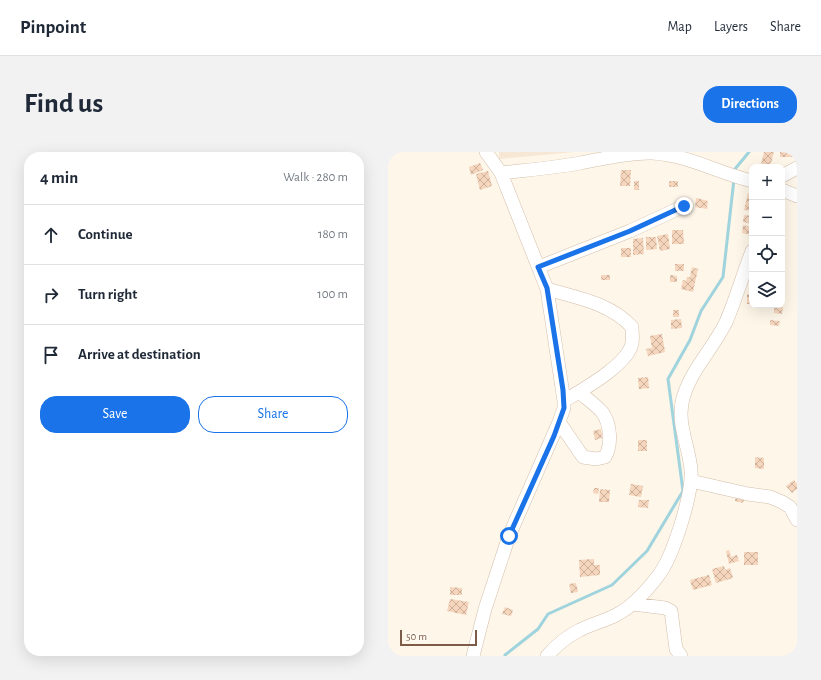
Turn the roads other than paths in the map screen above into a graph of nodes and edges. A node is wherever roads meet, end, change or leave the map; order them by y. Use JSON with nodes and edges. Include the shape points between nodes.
{"nodes":[{"id":1,"x":486,"y":152,"type":"edge"},
{"id":2,"x":577,"y":158,"type":"edge"},
{"id":3,"x":797,"y":168,"type":"edge"},
{"id":4,"x":501,"y":173,"type":"junction"},
{"id":5,"x":785,"y":174,"type":"edge"},
{"id":6,"x":749,"y":180,"type":"edge"},
{"id":7,"x":785,"y":191,"type":"edge"},
{"id":8,"x":797,"y":196,"type":"edge"},
{"id":9,"x":684,"y":206,"type":"dead end"},
{"id":10,"x":538,"y":267,"type":"junction"},
{"id":11,"x":749,"y":270,"type":"edge"},
{"id":12,"x":547,"y":288,"type":"junction"},
{"id":13,"x":578,"y":392,"type":"junction"},
{"id":14,"x":564,"y":401,"type":"junction"},
{"id":15,"x":559,"y":422,"type":"junction"},
{"id":16,"x":691,"y":481,"type":"junction"},
{"id":17,"x":797,"y":520,"type":"edge"},
{"id":18,"x":633,"y":604,"type":"junction"},
{"id":19,"x":473,"y":656,"type":"edge"},
{"id":20,"x":547,"y":656,"type":"edge"},
{"id":21,"x":681,"y":656,"type":"edge"}],
"edges":[{"from":1,"to":4,"type":"street"},
{"from":2,"to":4,"type":"street"},
{"from":2,"to":6,"type":"street","via":[[651,152],[679,156]]},
{"from":3,"to":5,"type":"street"},
{"from":4,"to":10,"type":"street"},
{"from":7,"to":8,"type":"street"},
{"from":9,"to":10,"type":"street","via":[[630,231]]},
{"from":10,"to":12,"type":"street"},
{"from":11,"to":16,"type":"street","via":[[726,322],[683,396],[681,415]]},
{"from":12,"to":13,"type":"street","via":[[602,305],[622,316],[632,327],[632,344],[624,359]]},
{"from":12,"to":14,"type":"street"},
{"from":13,"to":14,"type":"street"},
{"from":13,"to":15,"type":"street","via":[[602,413],[607,422],[609,446],[605,457],[583,457]]},
{"from":14,"to":15,"type":"street"},
{"from":15,"to":19,"type":"street","via":[[509,536],[485,609]]},
{"from":16,"to":17,"type":"street","via":[[770,497],[790,507]]},
{"from":16,"to":18,"type":"street","via":[[682,522],[669,557],[659,575]]},
{"from":18,"to":20,"type":"street","via":[[616,615],[579,630]]},
{"from":18,"to":21,"type":"street","via":[[665,608],[670,611],[676,649]]}]}
